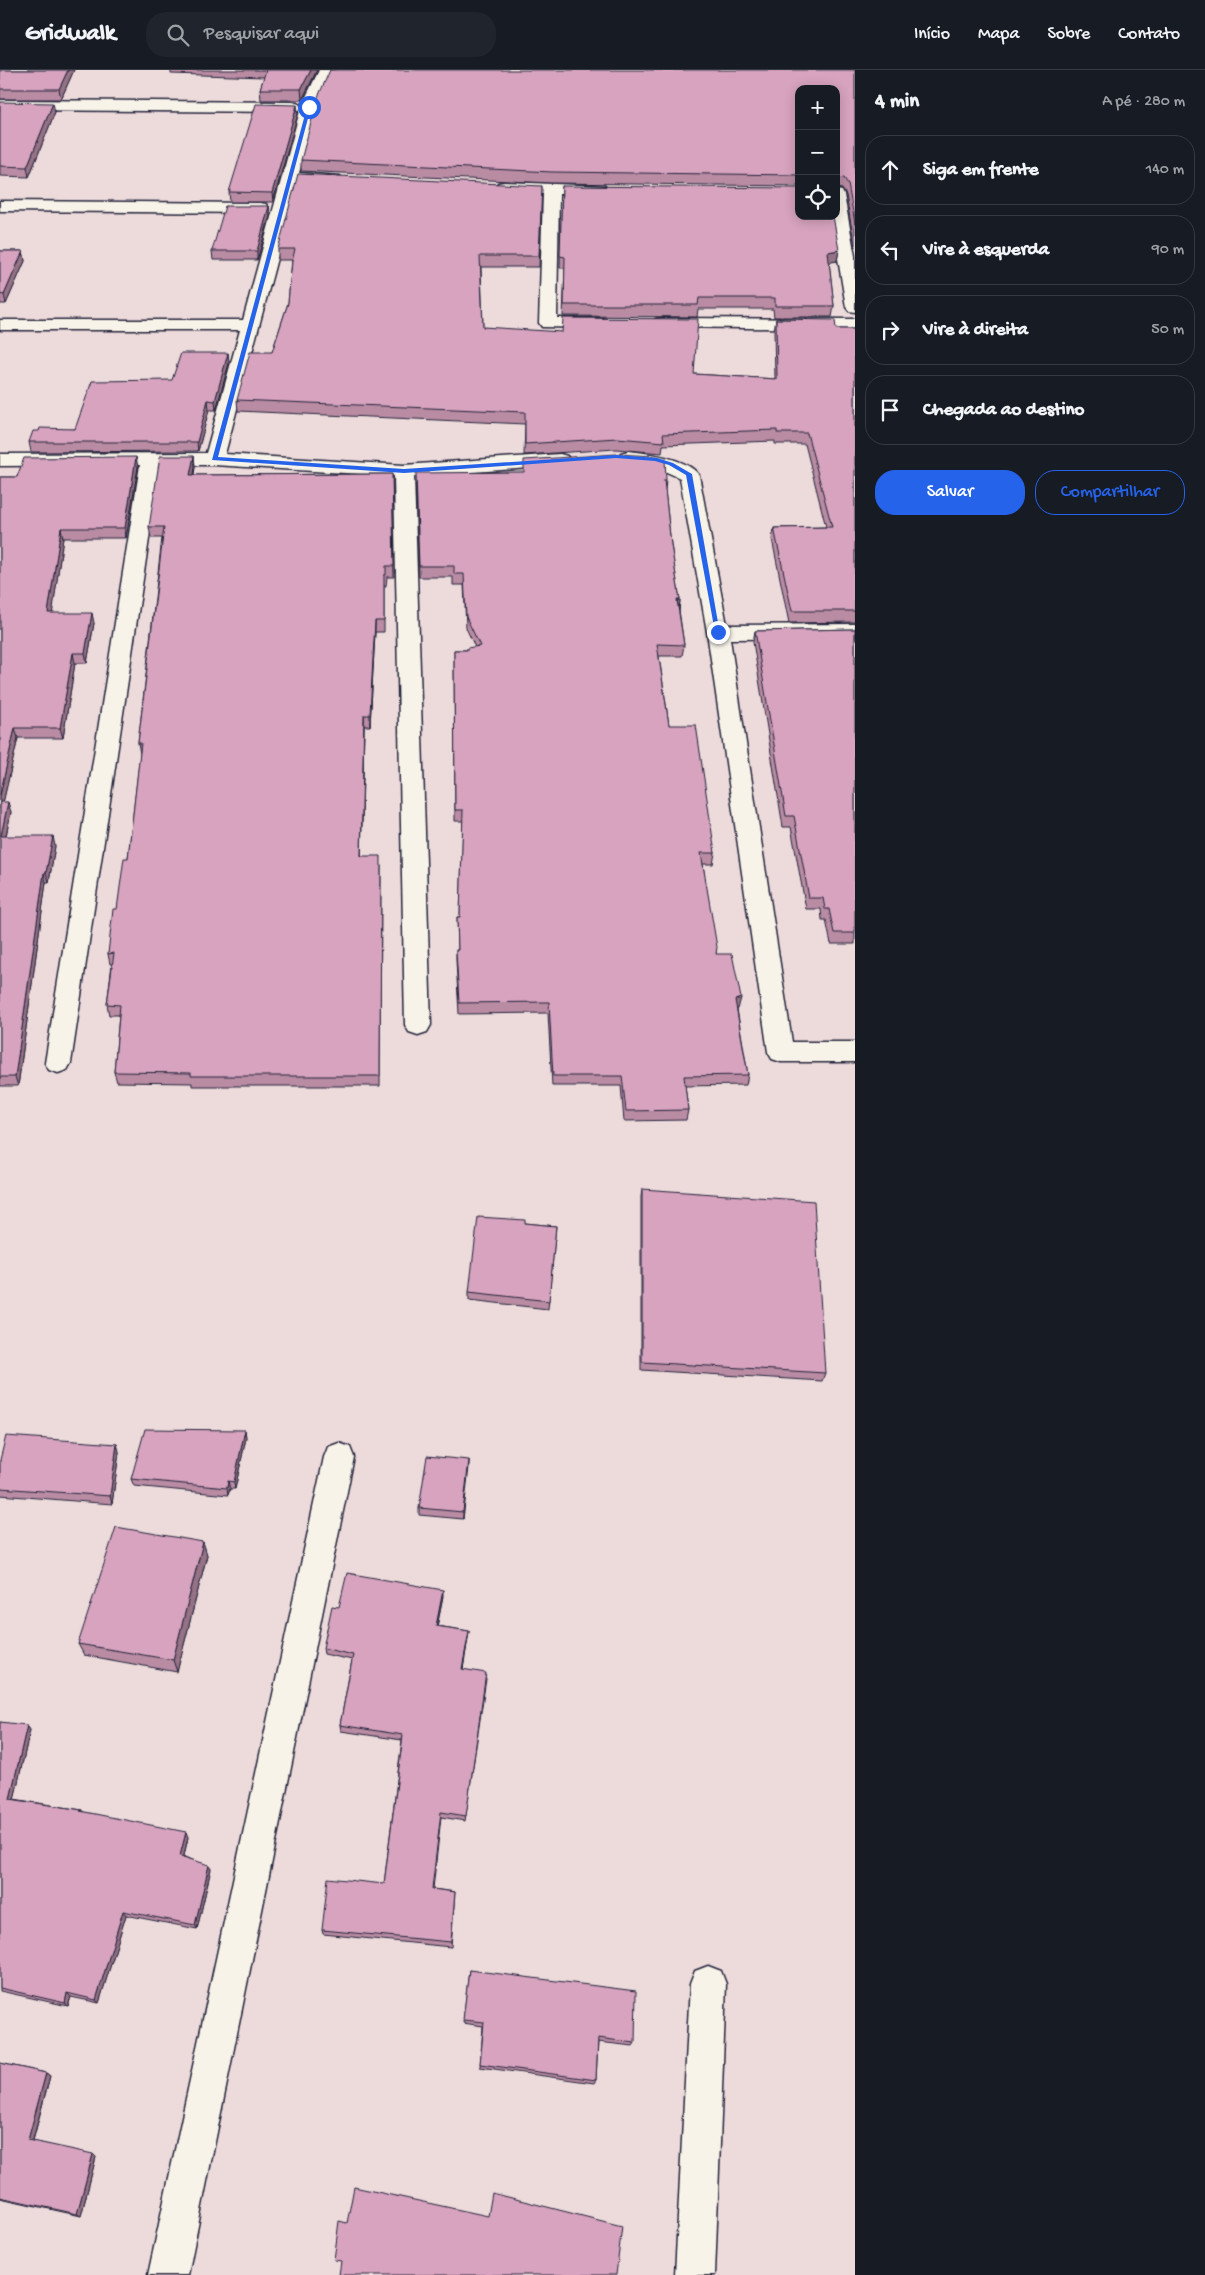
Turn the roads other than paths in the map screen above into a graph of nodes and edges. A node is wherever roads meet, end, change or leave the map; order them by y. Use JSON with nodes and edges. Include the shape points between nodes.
{"nodes":[{"id":1,"x":327,"y":70,"type":"edge"},
{"id":2,"x":0,"y":105,"type":"edge"},
{"id":3,"x":309,"y":107,"type":"junction"},
{"id":4,"x":290,"y":178,"type":"junction"},
{"id":5,"x":348,"y":180,"type":"edge"},
{"id":6,"x":484,"y":187,"type":"edge"},
{"id":7,"x":551,"y":190,"type":"junction"},
{"id":8,"x":611,"y":190,"type":"edge"},
{"id":9,"x":855,"y":193,"type":"edge"},
{"id":10,"x":840,"y":194,"type":"edge"},
{"id":11,"x":0,"y":206,"type":"edge"},
{"id":12,"x":282,"y":209,"type":"junction"},
{"id":13,"x":840,"y":218,"type":"edge"},
{"id":14,"x":855,"y":307,"type":"edge"},
{"id":15,"x":617,"y":323,"type":"edge"},
{"id":16,"x":647,"y":323,"type":"edge"},
{"id":17,"x":855,"y":324,"type":"edge"},
{"id":18,"x":0,"y":325,"type":"edge"},
{"id":19,"x":250,"y":325,"type":"junction"},
{"id":20,"x":607,"y":457,"type":"edge"},
{"id":21,"x":151,"y":459,"type":"junction"},
{"id":22,"x":214,"y":459,"type":"junction"},
{"id":23,"x":578,"y":459,"type":"edge"},
{"id":24,"x":0,"y":460,"type":"edge"},
{"id":25,"x":404,"y":471,"type":"junction"},
{"id":26,"x":855,"y":631,"type":"edge"},
{"id":27,"x":718,"y":632,"type":"junction"},
{"id":28,"x":418,"y":1025,"type":"dead end"},
{"id":29,"x":855,"y":1052,"type":"edge"},
{"id":30,"x":58,"y":1063,"type":"dead end"},
{"id":31,"x":339,"y":1457,"type":"dead end"},
{"id":32,"x":708,"y":1984,"type":"dead end"},
{"id":33,"x":168,"y":2275,"type":"edge"},
{"id":34,"x":695,"y":2275,"type":"edge"}],
"edges":[{"from":1,"to":3,"type":"street"},
{"from":2,"to":3,"type":"street"},
{"from":3,"to":4,"type":"street"},
{"from":4,"to":5,"type":"street"},
{"from":4,"to":12,"type":"street"},
{"from":6,"to":7,"type":"street"},
{"from":7,"to":8,"type":"street"},
{"from":7,"to":15,"type":"street","via":[[548,323]]},
{"from":9,"to":10,"type":"street"},
{"from":11,"to":12,"type":"street"},
{"from":12,"to":19,"type":"street"},
{"from":13,"to":14,"type":"street"},
{"from":16,"to":17,"type":"street"},
{"from":18,"to":19,"type":"street"},
{"from":19,"to":22,"type":"street"},
{"from":20,"to":27,"type":"street","via":[[655,459],[689,474]]},
{"from":21,"to":22,"type":"street"},
{"from":21,"to":24,"type":"street"},
{"from":21,"to":30,"type":"street"},
{"from":22,"to":25,"type":"street"},
{"from":23,"to":25,"type":"street"},
{"from":25,"to":28,"type":"street"},
{"from":26,"to":27,"type":"street"},
{"from":27,"to":29,"type":"street","via":[[781,1052]]},
{"from":31,"to":33,"type":"street"},
{"from":32,"to":34,"type":"street"}]}
